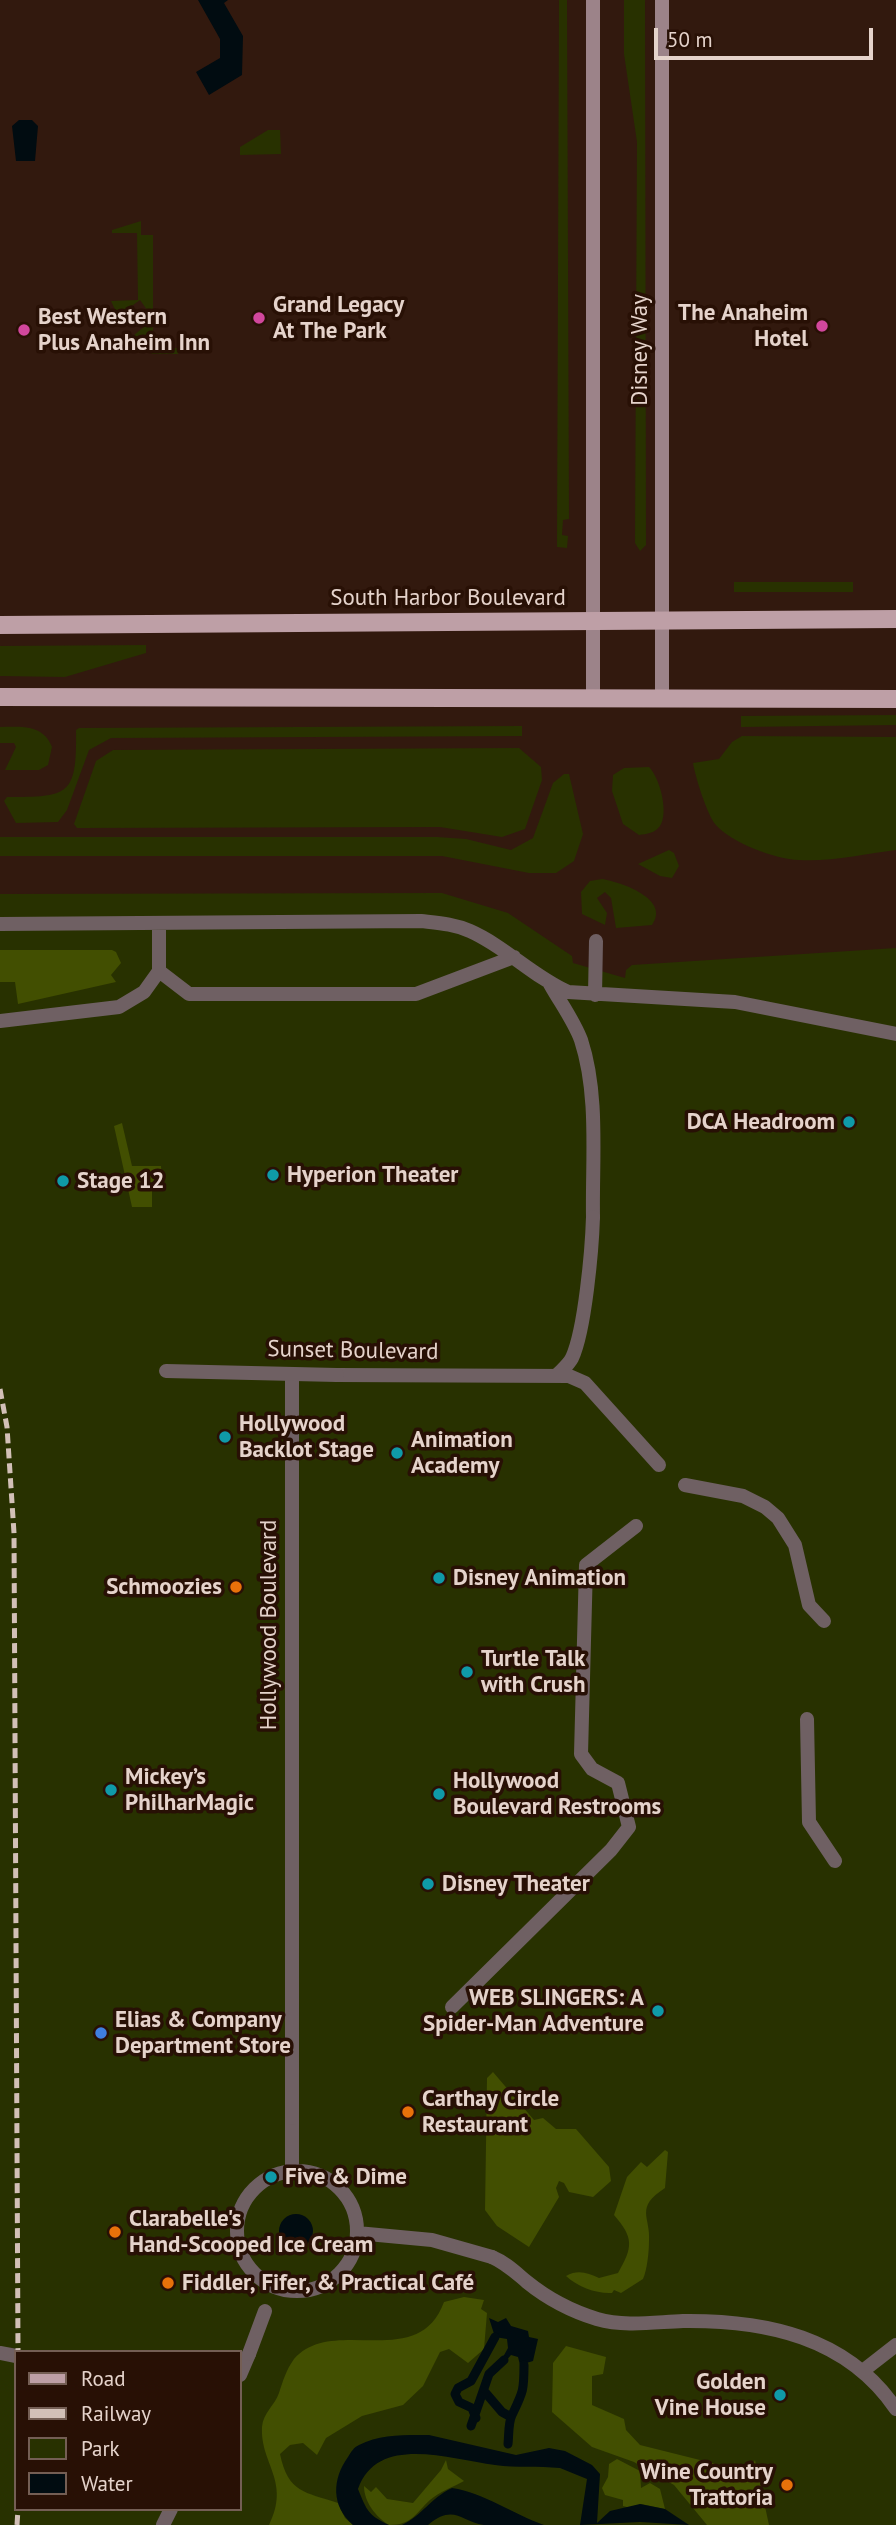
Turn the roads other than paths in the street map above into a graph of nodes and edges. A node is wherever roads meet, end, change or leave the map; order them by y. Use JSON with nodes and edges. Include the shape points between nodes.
{"nodes":[{"id":1,"x":593,"y":0,"type":"edge"},
{"id":2,"x":662,"y":0,"type":"edge"},
{"id":3,"x":896,"y":620,"type":"edge"},
{"id":4,"x":663,"y":621,"type":"junction"},
{"id":5,"x":593,"y":622,"type":"junction"},
{"id":6,"x":0,"y":625,"type":"edge"},
{"id":7,"x":0,"y":696,"type":"edge"},
{"id":8,"x":896,"y":699,"type":"edge"},
{"id":9,"x":593,"y":700,"type":"junction"},
{"id":10,"x":662,"y":700,"type":"junction"},
{"id":11,"x":159,"y":923,"type":"junction"},
{"id":12,"x":0,"y":924,"type":"edge"},
{"id":13,"x":596,"y":941,"type":"dead end"},
{"id":14,"x":513,"y":957,"type":"junction"},
{"id":15,"x":159,"y":971,"type":"junction"},
{"id":16,"x":550,"y":984,"type":"junction"},
{"id":17,"x":595,"y":995,"type":"junction"},
{"id":18,"x":0,"y":1021,"type":"edge"},
{"id":19,"x":896,"y":1034,"type":"edge"},
{"id":20,"x":607,"y":1249,"type":"dead end"},
{"id":21,"x":592,"y":1252,"type":"junction"},
{"id":22,"x":166,"y":1371,"type":"dead end"},
{"id":23,"x":292,"y":1374,"type":"junction"},
{"id":24,"x":558,"y":1374,"type":"junction"},
{"id":25,"x":659,"y":1465,"type":"dead end"},
{"id":26,"x":684,"y":1485,"type":"dead end"},
{"id":27,"x":636,"y":1526,"type":"dead end"},
{"id":28,"x":824,"y":1621,"type":"dead end"},
{"id":29,"x":807,"y":1719,"type":"dead end"},
{"id":30,"x":835,"y":1861,"type":"dead end"},
{"id":31,"x":452,"y":2007,"type":"dead end"},
{"id":32,"x":292,"y":2171,"type":"junction"},
{"id":33,"x":357,"y":2233,"type":"junction"},
{"id":34,"x":265,"y":2311,"type":"dead end"},
{"id":35,"x":896,"y":2344,"type":"edge"},
{"id":36,"x":864,"y":2370,"type":"junction"},
{"id":37,"x":242,"y":2371,"type":"edge"},
{"id":38,"x":896,"y":2409,"type":"edge"}],
"edges":[{"from":1,"to":5,"type":"main road","name":"Disney Way"},
{"from":2,"to":4,"type":"main road","name":"Disney Way"},
{"from":3,"to":4,"type":"main road","name":"South Harbor Boulevard"},
{"from":4,"to":5,"type":"main road","name":"South Harbor Boulevard"},
{"from":4,"to":10,"type":"main road","name":"Disney Way"},
{"from":5,"to":6,"type":"main road","name":"South Harbor Boulevard"},
{"from":5,"to":9,"type":"main road","name":"Disney Way"},
{"from":7,"to":9,"type":"main road"},
{"from":8,"to":10,"type":"main road"},
{"from":9,"to":10,"type":"main road"},
{"from":11,"to":12,"type":"street"},
{"from":11,"to":14,"type":"street","via":[[421,921],[470,931]]},
{"from":11,"to":15,"type":"street"},
{"from":13,"to":17,"type":"street"},
{"from":14,"to":15,"type":"street","via":[[416,994],[189,994]]},
{"from":14,"to":16,"type":"street"},
{"from":15,"to":18,"type":"street","via":[[144,992],[119,1007]]},
{"from":16,"to":17,"type":"street"},
{"from":16,"to":21,"type":"street","via":[[580,1038],[587,1064]]},
{"from":17,"to":19,"type":"street","via":[[735,1002]]},
{"from":20,"to":21,"type":"street"},
{"from":21,"to":24,"type":"street","via":[[574,1354]]},
{"from":22,"to":23,"type":"street","name":"Sunset Boulevard"},
{"from":23,"to":24,"type":"street","name":"Sunset Boulevard"},
{"from":23,"to":32,"type":"street","name":"Hollywood Boulevard"},
{"from":24,"to":25,"type":"street","via":[[585,1383]]},
{"from":26,"to":28,"type":"street","via":[[743,1496],[778,1518],[795,1545],[809,1605]]},
{"from":27,"to":31,"type":"street","via":[[586,1565],[581,1672],[581,1755],[592,1769],[618,1783],[629,1827]]},
{"from":29,"to":30,"type":"street","via":[[810,1822]]},
{"from":32,"to":33,"type":"street","via":[[321,2176],[339,2188],[353,2210]]},
{"from":32,"to":33,"type":"street","via":[[259,2184],[238,2218],[239,2248],[257,2276],[276,2288],[317,2287],[345,2267]]},
{"from":33,"to":36,"type":"street","via":[[432,2241],[492,2258],[562,2306],[601,2320],[750,2323],[816,2344]]},
{"from":34,"to":37,"type":"street"},
{"from":35,"to":36,"type":"street"},
{"from":36,"to":38,"type":"street"}]}
